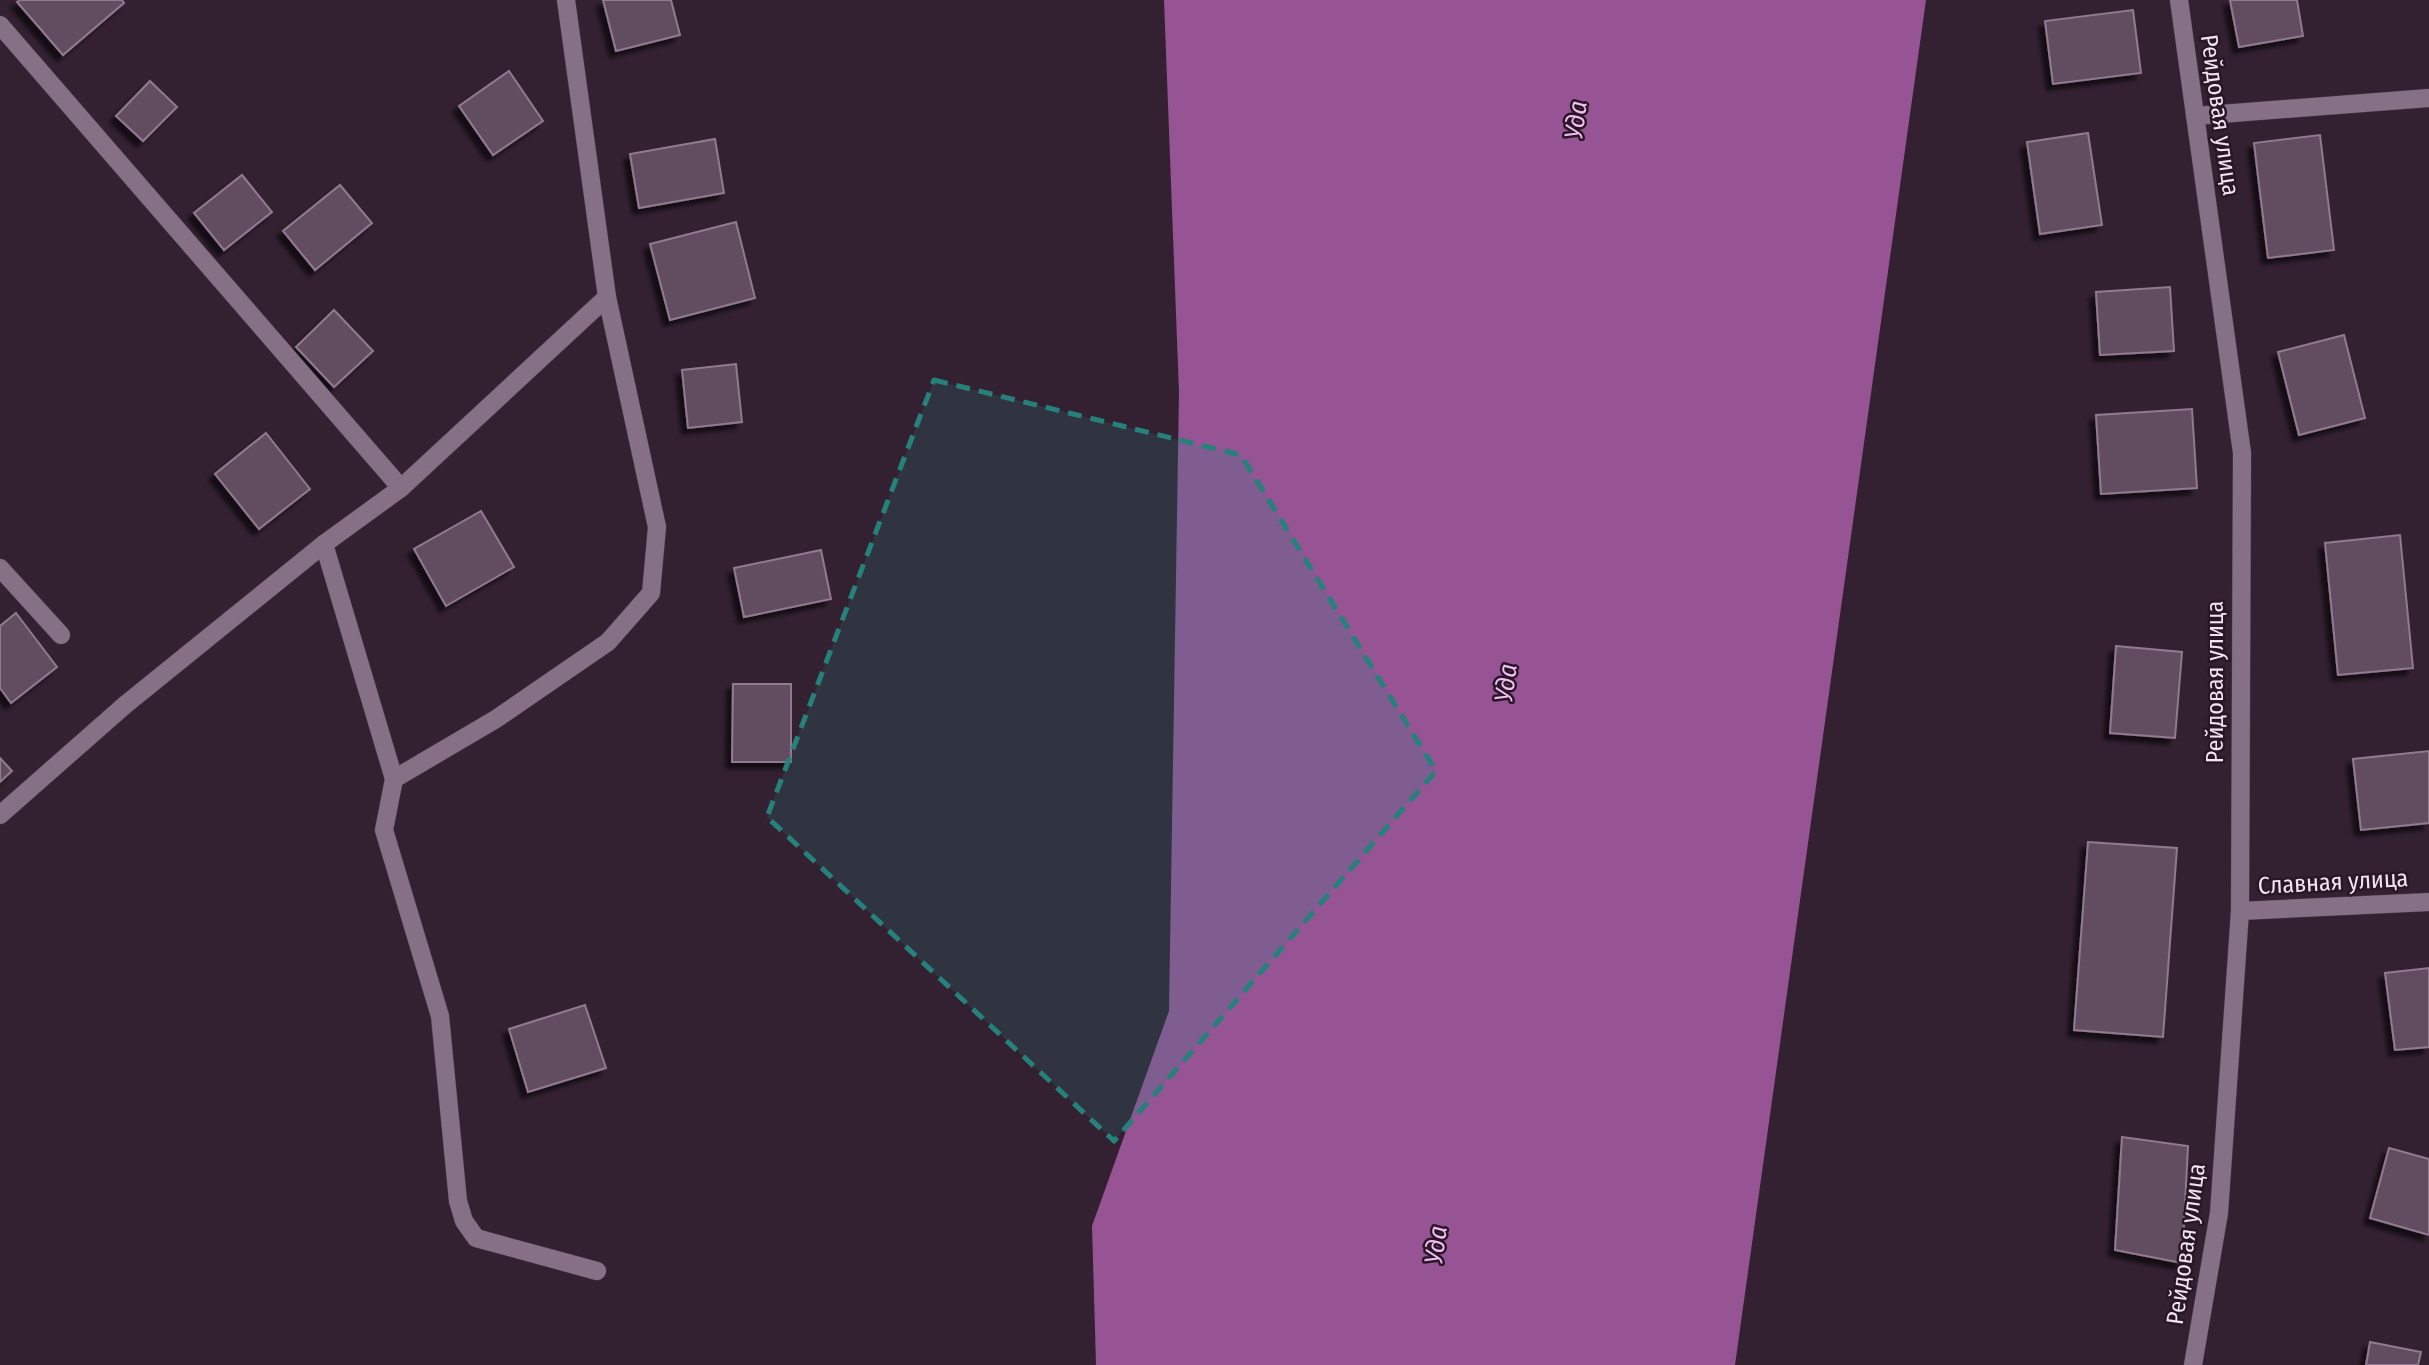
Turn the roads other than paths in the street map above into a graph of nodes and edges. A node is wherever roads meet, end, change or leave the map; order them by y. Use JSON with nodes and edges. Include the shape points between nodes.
{"nodes":[{"id":1,"x":566,"y":0,"type":"edge"},
{"id":2,"x":2179,"y":0,"type":"edge"},
{"id":3,"x":0,"y":25,"type":"edge"},
{"id":4,"x":2429,"y":98,"type":"edge"},
{"id":5,"x":2195,"y":116,"type":"junction"},
{"id":6,"x":607,"y":297,"type":"junction"},
{"id":7,"x":401,"y":488,"type":"junction"},
{"id":8,"x":324,"y":544,"type":"junction"},
{"id":9,"x":0,"y":568,"type":"edge"},
{"id":10,"x":61,"y":635,"type":"dead end"},
{"id":11,"x":394,"y":779,"type":"junction"},
{"id":12,"x":0,"y":815,"type":"edge"},
{"id":13,"x":2429,"y":902,"type":"edge"},
{"id":14,"x":2240,"y":911,"type":"junction"},
{"id":15,"x":597,"y":1271,"type":"dead end"},
{"id":16,"x":2193,"y":1365,"type":"edge"}],
"edges":[{"from":1,"to":6,"type":"street"},
{"from":2,"to":5,"type":"street","name":"Рейдовая улица"},
{"from":3,"to":7,"type":"street"},
{"from":4,"to":5,"type":"street"},
{"from":5,"to":14,"type":"street","name":"Рейдовая улица","via":[[2242,453]]},
{"from":6,"to":7,"type":"street"},
{"from":6,"to":11,"type":"street","via":[[657,527],[651,593],[608,642],[496,719]]},
{"from":7,"to":8,"type":"street"},
{"from":8,"to":11,"type":"street"},
{"from":8,"to":12,"type":"street","via":[[125,705]]},
{"from":9,"to":10,"type":"street"},
{"from":11,"to":15,"type":"street","via":[[384,830],[440,1016],[457,1201],[464,1221],[476,1238]]},
{"from":13,"to":14,"type":"street","name":"Славная улица"},
{"from":14,"to":16,"type":"street","name":"Рейдовая улица","via":[[2219,1213]]}]}
